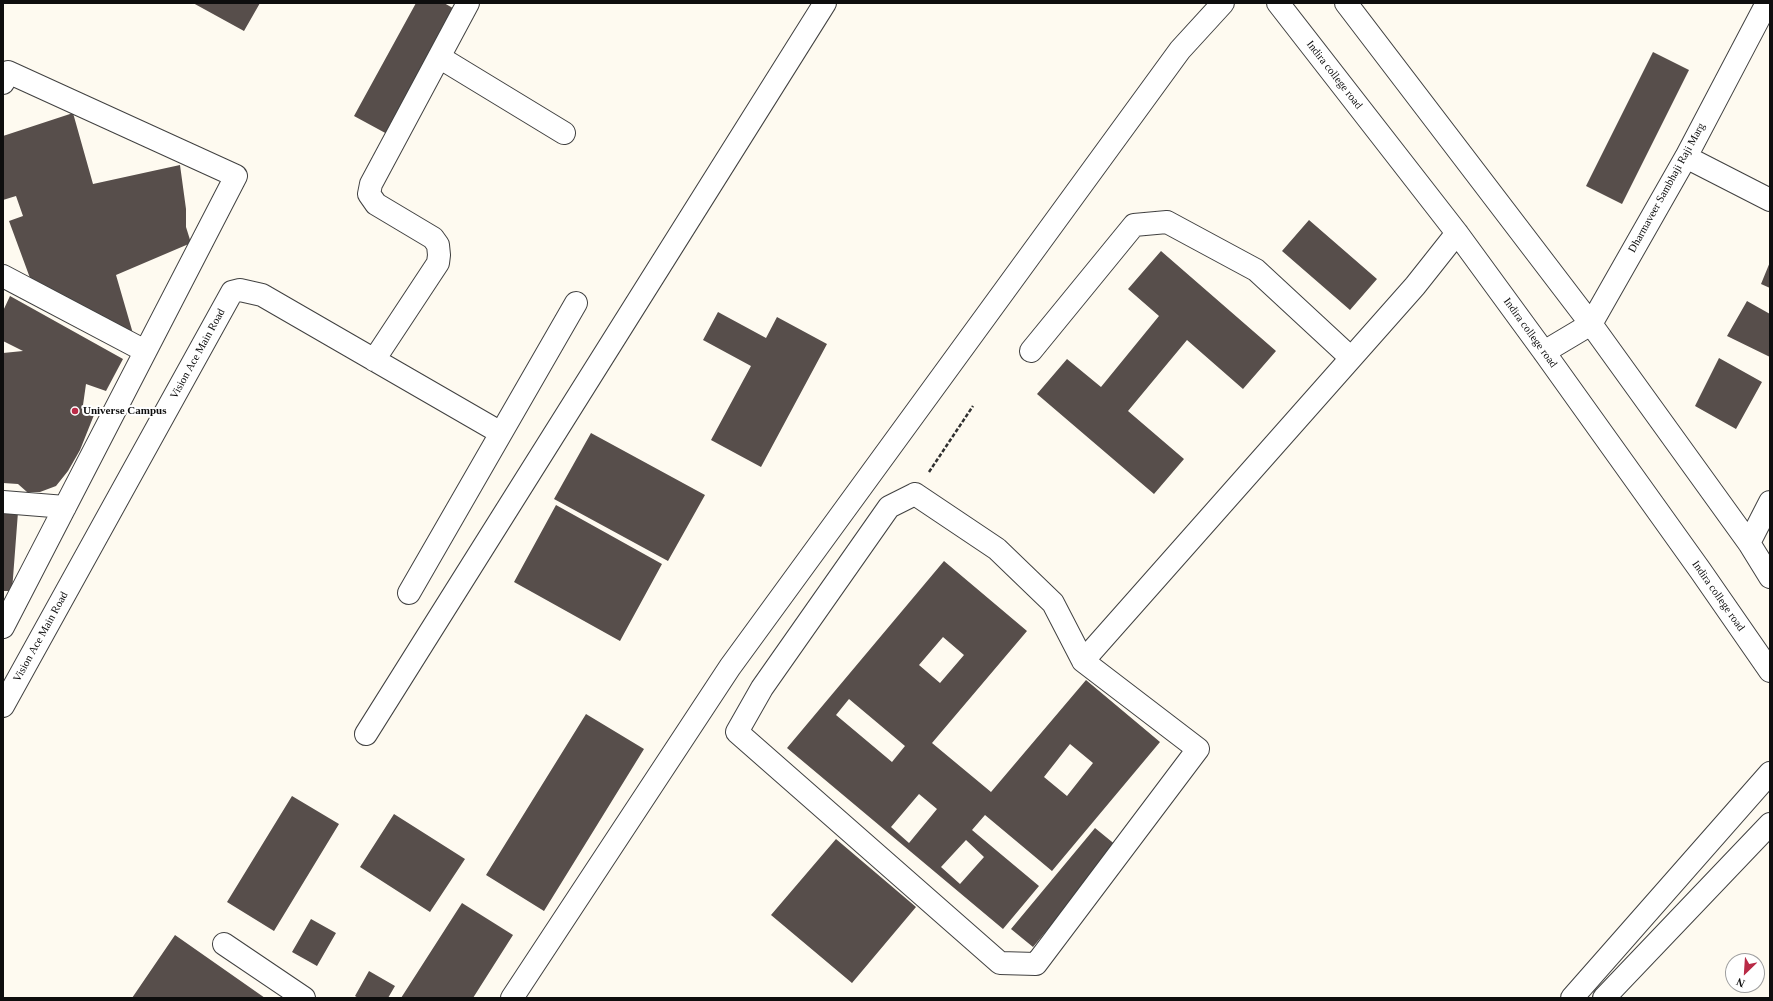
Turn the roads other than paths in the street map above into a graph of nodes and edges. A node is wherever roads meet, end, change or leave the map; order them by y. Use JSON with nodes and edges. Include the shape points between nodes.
{"nodes":[{"id":1,"x":468,"y":3,"type":"edge"},
{"id":2,"x":825,"y":3,"type":"edge"},
{"id":3,"x":1223,"y":3,"type":"edge"},
{"id":4,"x":1278,"y":3,"type":"edge"},
{"id":5,"x":1346,"y":3,"type":"edge"},
{"id":6,"x":1767,"y":3,"type":"edge"},
{"id":7,"x":439,"y":57,"type":"junction"},
{"id":8,"x":3,"y":84,"type":"edge"},
{"id":9,"x":564,"y":133,"type":"dead end"},
{"id":10,"x":1686,"y":157,"type":"junction"},
{"id":11,"x":1770,"y":200,"type":"edge"},
{"id":12,"x":1457,"y":233,"type":"junction"},
{"id":13,"x":3,"y":276,"type":"edge"},
{"id":14,"x":576,"y":302,"type":"dead end"},
{"id":15,"x":1591,"y":324,"type":"junction"},
{"id":16,"x":145,"y":351,"type":"junction"},
{"id":17,"x":1031,"y":351,"type":"dead end"},
{"id":18,"x":1544,"y":352,"type":"junction"},
{"id":19,"x":1351,"y":358,"type":"junction"},
{"id":20,"x":374,"y":360,"type":"junction"},
{"id":21,"x":501,"y":434,"type":"junction"},
{"id":22,"x":3,"y":502,"type":"edge"},
{"id":23,"x":1770,"y":502,"type":"edge"},
{"id":24,"x":65,"y":507,"type":"junction"},
{"id":25,"x":1749,"y":543,"type":"junction"},
{"id":26,"x":1770,"y":577,"type":"edge"},
{"id":27,"x":409,"y":593,"type":"dead end"},
{"id":28,"x":3,"y":627,"type":"edge"},
{"id":29,"x":1083,"y":661,"type":"junction"},
{"id":30,"x":1770,"y":672,"type":"edge"},
{"id":31,"x":3,"y":706,"type":"edge"},
{"id":32,"x":366,"y":734,"type":"dead end"},
{"id":33,"x":1770,"y":773,"type":"edge"},
{"id":34,"x":1770,"y":824,"type":"edge"},
{"id":35,"x":224,"y":944,"type":"dead end"},
{"id":36,"x":1577,"y":991,"type":"edge"},
{"id":37,"x":304,"y":998,"type":"edge"},
{"id":38,"x":512,"y":998,"type":"edge"},
{"id":39,"x":1601,"y":998,"type":"edge"},
{"id":40,"x":1604,"y":998,"type":"edge"}],
"edges":[{"from":1,"to":7,"type":"street"},
{"from":2,"to":32,"type":"street"},
{"from":3,"to":38,"type":"street","via":[[1180,50],[730,667]]},
{"from":4,"to":12,"type":"street","name":"Indira college road"},
{"from":5,"to":15,"type":"street"},
{"from":6,"to":10,"type":"street","name":"Dharmaveer Sambhaji Raji Marg"},
{"from":7,"to":9,"type":"street"},
{"from":7,"to":20,"type":"street","via":[[370,184],[369,194],[376,204],[433,238],[438,245],[438,263]]},
{"from":8,"to":16,"type":"street","via":[[8,72],[236,176]]},
{"from":10,"to":11,"type":"street"},
{"from":10,"to":15,"type":"street","name":"Dharmaveer Sambhaji Raji Marg"},
{"from":12,"to":18,"type":"street","name":"Indira college road"},
{"from":12,"to":19,"type":"street","via":[[1416,286]]},
{"from":13,"to":16,"type":"street"},
{"from":14,"to":21,"type":"street"},
{"from":15,"to":18,"type":"street","name":"Dharmaveer Sambhaji Raji Marg"},
{"from":15,"to":25,"type":"street"},
{"from":16,"to":24,"type":"street"},
{"from":17,"to":19,"type":"street","via":[[1134,225],[1167,222],[1256,270]]},
{"from":18,"to":30,"type":"street","name":"Indira college road"},
{"from":19,"to":29,"type":"street"},
{"from":20,"to":21,"type":"street","name":"Vision Ace Main Road"},
{"from":20,"to":31,"type":"street","name":"Vision Ace Main Road","via":[[262,295],[240,290],[232,292]]},
{"from":21,"to":27,"type":"street"},
{"from":22,"to":24,"type":"street"},
{"from":23,"to":25,"type":"street"},
{"from":24,"to":28,"type":"street"},
{"from":25,"to":26,"type":"street"},
{"from":29,"to":29,"type":"street","via":[[1198,749],[1036,964],[1000,963],[737,732],[762,688],[889,507],[915,494],[997,549],[1053,603]]},
{"from":33,"to":36,"type":"street"},
{"from":34,"to":40,"type":"street"},
{"from":35,"to":37,"type":"street"},
{"from":36,"to":39,"type":"street"}]}
